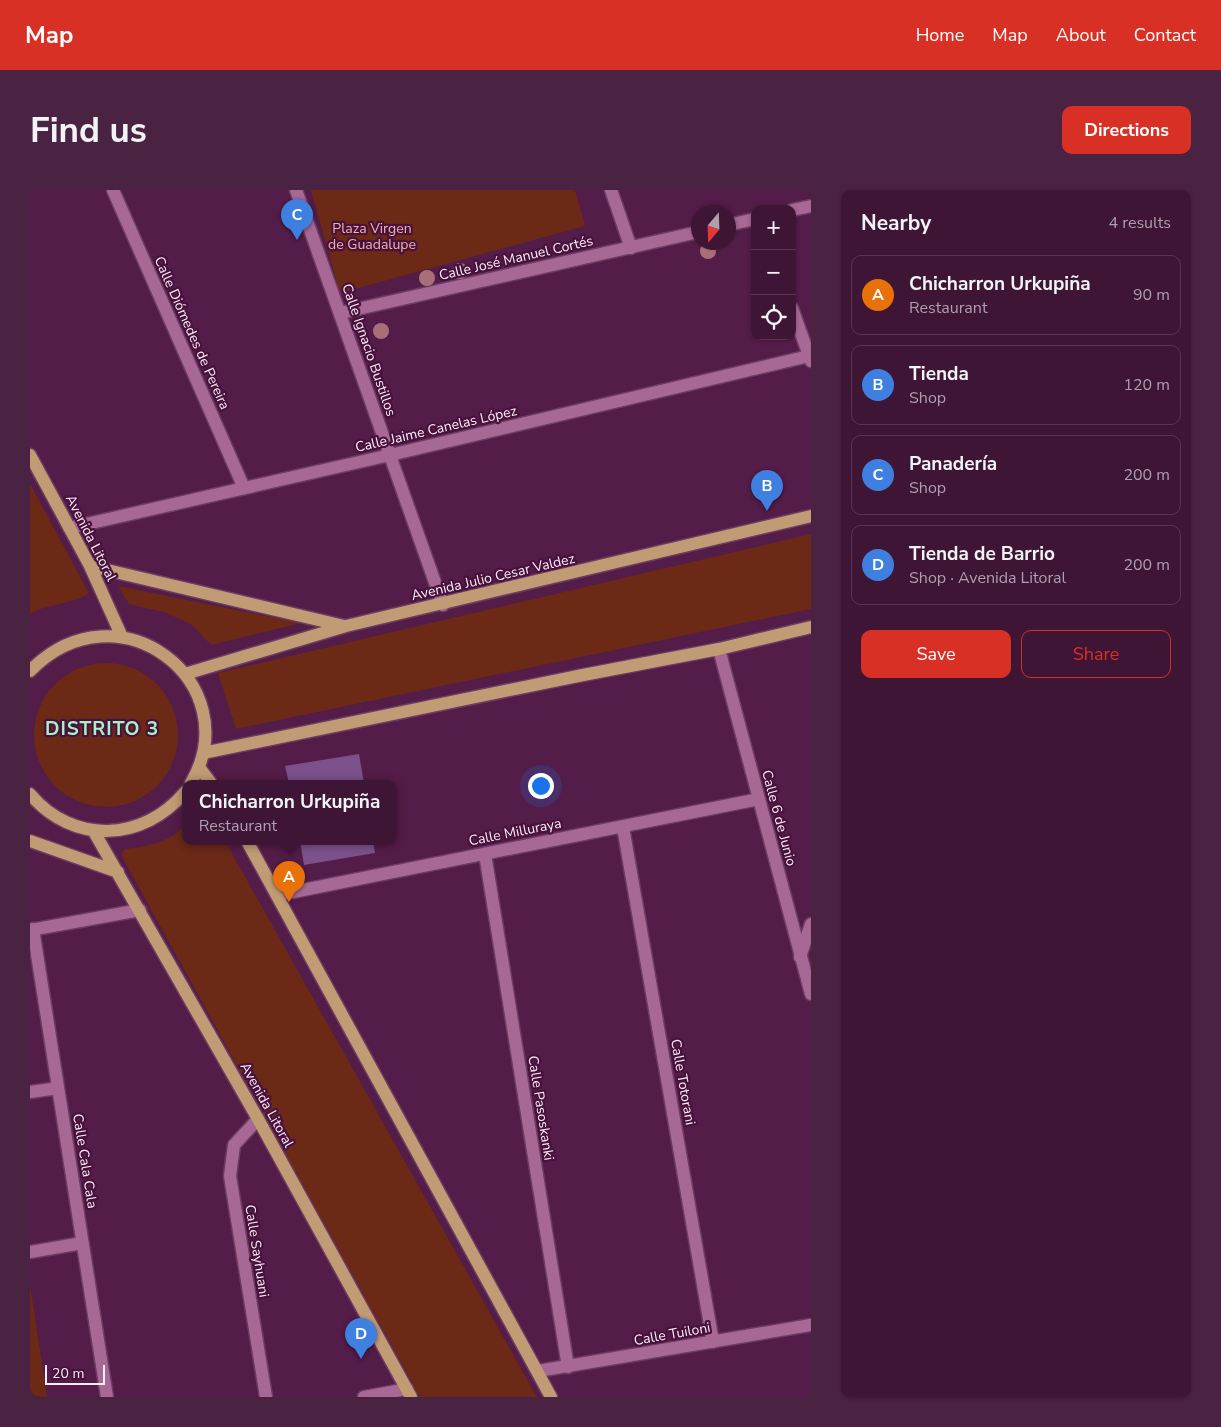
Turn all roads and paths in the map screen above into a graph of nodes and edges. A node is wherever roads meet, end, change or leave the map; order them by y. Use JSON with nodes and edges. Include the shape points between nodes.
{"nodes":[{"id":1,"x":113,"y":190,"type":"edge"},
{"id":2,"x":296,"y":190,"type":"edge"},
{"id":3,"x":611,"y":190,"type":"edge"},
{"id":4,"x":811,"y":206,"type":"edge"},
{"id":5,"x":796,"y":209,"type":"edge"},
{"id":6,"x":751,"y":219,"type":"edge"},
{"id":7,"x":736,"y":223,"type":"edge"},
{"id":8,"x":691,"y":234,"type":"edge"},
{"id":9,"x":631,"y":248,"type":"junction"},
{"id":10,"x":340,"y":313,"type":"junction"},
{"id":11,"x":796,"y":319,"type":"edge"},
{"id":12,"x":810,"y":358,"type":"edge"},
{"id":13,"x":30,"y":455,"type":"edge"},
{"id":14,"x":390,"y":455,"type":"junction"},
{"id":15,"x":244,"y":488,"type":"junction"},
{"id":16,"x":811,"y":516,"type":"edge"},
{"id":17,"x":69,"y":528,"type":"junction"},
{"id":18,"x":90,"y":566,"type":"junction"},
{"id":19,"x":443,"y":605,"type":"junction"},
{"id":20,"x":346,"y":626,"type":"junction"},
{"id":21,"x":811,"y":626,"type":"edge"},
{"id":22,"x":122,"y":637,"type":"junction"},
{"id":23,"x":719,"y":649,"type":"junction"},
{"id":24,"x":30,"y":672,"type":"edge"},
{"id":25,"x":185,"y":674,"type":"junction"},
{"id":26,"x":203,"y":753,"type":"junction"},
{"id":27,"x":199,"y":767,"type":"junction"},
{"id":28,"x":192,"y":780,"type":"edge"},
{"id":29,"x":209,"y":780,"type":"edge"},
{"id":30,"x":30,"y":794,"type":"edge"},
{"id":31,"x":182,"y":795,"type":"edge"},
{"id":32,"x":759,"y":800,"type":"junction"},
{"id":33,"x":623,"y":826,"type":"junction"},
{"id":34,"x":93,"y":830,"type":"junction"},
{"id":35,"x":30,"y":841,"type":"edge"},
{"id":36,"x":249,"y":845,"type":"edge"},
{"id":37,"x":484,"y":854,"type":"junction"},
{"id":38,"x":118,"y":872,"type":"junction"},
{"id":39,"x":278,"y":894,"type":"junction"},
{"id":40,"x":140,"y":910,"type":"junction"},
{"id":41,"x":811,"y":924,"type":"edge"},
{"id":42,"x":31,"y":929,"type":"edge"},
{"id":43,"x":800,"y":957,"type":"junction"},
{"id":44,"x":811,"y":994,"type":"edge"},
{"id":45,"x":58,"y":1088,"type":"junction"},
{"id":46,"x":30,"y":1092,"type":"edge"},
{"id":47,"x":258,"y":1119,"type":"junction"},
{"id":48,"x":82,"y":1243,"type":"junction"},
{"id":49,"x":30,"y":1252,"type":"edge"},
{"id":50,"x":811,"y":1324,"type":"edge"},
{"id":51,"x":713,"y":1342,"type":"junction"},
{"id":52,"x":568,"y":1367,"type":"junction"},
{"id":53,"x":538,"y":1371,"type":"junction"},
{"id":54,"x":409,"y":1393,"type":"edge"},
{"id":55,"x":107,"y":1397,"type":"edge"},
{"id":56,"x":266,"y":1397,"type":"edge"},
{"id":57,"x":364,"y":1397,"type":"edge"},
{"id":58,"x":551,"y":1397,"type":"edge"}],
"edges":[{"from":1,"to":15,"type":"street","name":"Calle Diómedes de Pereira"},
{"from":2,"to":10,"type":"street","name":"Calle Ignacio Bustillos"},
{"from":3,"to":9,"type":"street"},
{"from":4,"to":5,"type":"street"},
{"from":6,"to":7,"type":"street"},
{"from":8,"to":9,"type":"street","name":"Calle José Manuel Cortés"},
{"from":9,"to":10,"type":"street","name":"Calle José Manuel Cortés"},
{"from":10,"to":14,"type":"street","name":"Calle Ignacio Bustillos"},
{"from":11,"to":12,"type":"street"},
{"from":12,"to":14,"type":"street","name":"Calle Jaime Canelas López"},
{"from":13,"to":17,"type":"main road","name":"Avenida Litoral"},
{"from":14,"to":15,"type":"street","name":"Calle Jaime Canelas López"},
{"from":14,"to":19,"type":"street","name":"Calle Ignacio Bustillos"},
{"from":15,"to":17,"type":"street","name":"Calle Jaime Canelas López"},
{"from":16,"to":19,"type":"main road","name":"Avenida Julio Cesar Valdez"},
{"from":17,"to":18,"type":"main road","name":"Avenida Litoral"},
{"from":18,"to":20,"type":"main road"},
{"from":18,"to":22,"type":"main road","name":"Avenida Litoral"},
{"from":19,"to":20,"type":"main road","name":"Avenida Julio Cesar Valdez"},
{"from":20,"to":25,"type":"main road","name":"Avenida Julio Cesar Valdez"},
{"from":21,"to":23,"type":"main road"},
{"from":22,"to":24,"type":"main road","via":[[92,636],[74,641],[57,648]]},
{"from":22,"to":25,"type":"main road","via":[[140,641],[157,650]]},
{"from":23,"to":26,"type":"main road"},
{"from":23,"to":32,"type":"street","name":"Calle 6 de Junio"},
{"from":25,"to":26,"type":"main road","via":[[203,712]]},
{"from":26,"to":27,"type":"main road"},
{"from":27,"to":28,"type":"main road"},
{"from":27,"to":29,"type":"main road"},
{"from":30,"to":34,"type":"main road","via":[[54,816]]},
{"from":31,"to":34,"type":"main road","via":[[157,818],[137,827]]},
{"from":32,"to":33,"type":"street","name":"Calle Milluraya"},
{"from":32,"to":43,"type":"street","name":"Calle 6 de Junio"},
{"from":33,"to":37,"type":"street","name":"Calle Milluraya"},
{"from":33,"to":51,"type":"street","name":"Calle Totorani"},
{"from":34,"to":38,"type":"main road","name":"Avenida Litoral"},
{"from":35,"to":38,"type":"main road"},
{"from":36,"to":39,"type":"main road"},
{"from":37,"to":39,"type":"street","name":"Calle Milluraya"},
{"from":37,"to":52,"type":"street","name":"Calle Pasoskanki"},
{"from":38,"to":40,"type":"main road","name":"Avenida Litoral"},
{"from":39,"to":53,"type":"main road"},
{"from":40,"to":42,"type":"street"},
{"from":40,"to":47,"type":"main road","name":"Avenida Litoral"},
{"from":41,"to":43,"type":"street"},
{"from":42,"to":45,"type":"street","name":"Calle Cala Cala"},
{"from":43,"to":44,"type":"street","name":"Calle 6 de Junio"},
{"from":45,"to":46,"type":"street"},
{"from":45,"to":48,"type":"street","name":"Calle Cala Cala"},
{"from":47,"to":54,"type":"main road","name":"Avenida Litoral"},
{"from":47,"to":56,"type":"street","name":"Calle Sayhuani","via":[[234,1146],[230,1176]]},
{"from":48,"to":49,"type":"street"},
{"from":48,"to":55,"type":"street","name":"Calle Cala Cala"},
{"from":50,"to":51,"type":"street","name":"Calle Tuiloni"},
{"from":51,"to":52,"type":"street","name":"Calle Tuiloni"},
{"from":52,"to":53,"type":"street","name":"Calle Tuiloni"},
{"from":53,"to":58,"type":"main road"},
{"from":54,"to":57,"type":"street"}]}
